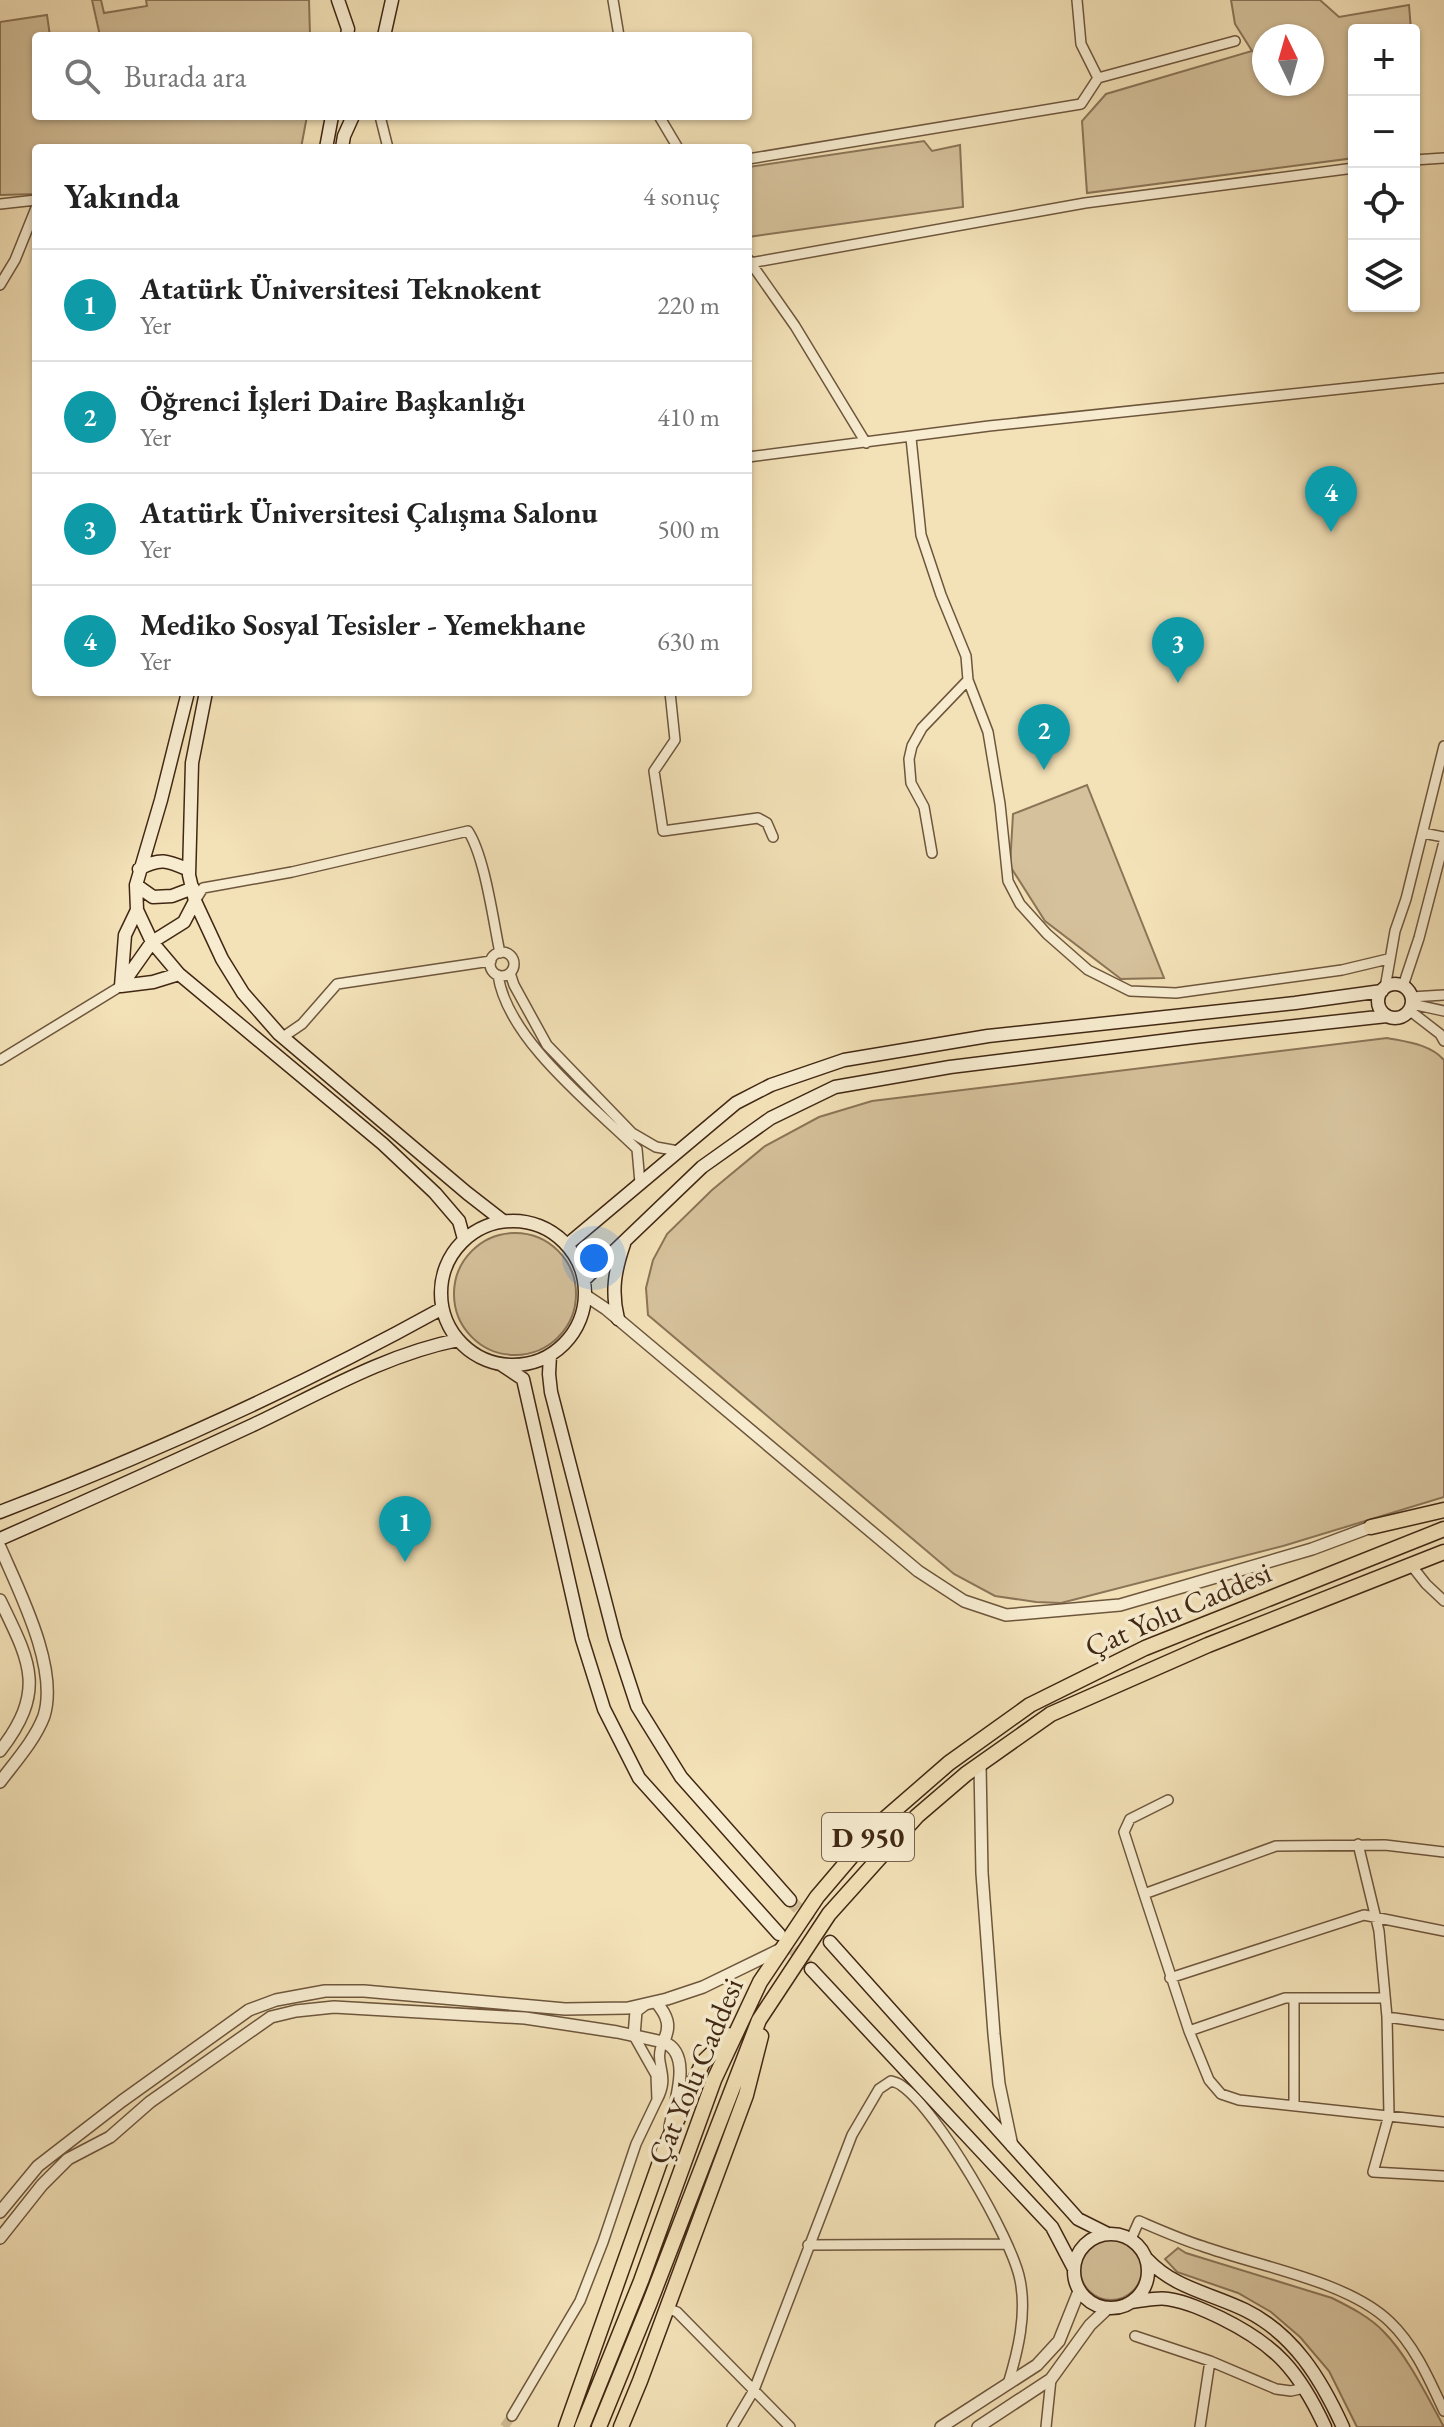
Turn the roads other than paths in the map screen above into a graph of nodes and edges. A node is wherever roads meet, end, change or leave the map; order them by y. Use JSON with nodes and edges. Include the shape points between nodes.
{"nodes":[{"id":1,"x":338,"y":0,"type":"edge"},
{"id":2,"x":392,"y":0,"type":"edge"},
{"id":3,"x":613,"y":0,"type":"edge"},
{"id":4,"x":1077,"y":0,"type":"edge"},
{"id":5,"x":348,"y":32,"type":"edge"},
{"id":6,"x":385,"y":32,"type":"edge"},
{"id":7,"x":618,"y":32,"type":"edge"},
{"id":8,"x":1235,"y":41,"type":"dead end"},
{"id":9,"x":1098,"y":78,"type":"junction"},
{"id":10,"x":331,"y":120,"type":"edge"},
{"id":11,"x":351,"y":120,"type":"edge"},
{"id":12,"x":381,"y":120,"type":"edge"},
{"id":13,"x":661,"y":120,"type":"edge"},
{"id":14,"x":327,"y":144,"type":"edge"},
{"id":15,"x":343,"y":144,"type":"edge"},
{"id":16,"x":387,"y":144,"type":"edge"},
{"id":17,"x":676,"y":144,"type":"edge"},
{"id":18,"x":752,"y":158,"type":"edge"},
{"id":19,"x":1444,"y":158,"type":"edge"},
{"id":20,"x":1420,"y":160,"type":"edge"},
{"id":21,"x":1348,"y":169,"type":"edge"},
{"id":22,"x":32,"y":200,"type":"edge"},
{"id":23,"x":0,"y":204,"type":"edge"},
{"id":24,"x":32,"y":218,"type":"edge"},
{"id":25,"x":752,"y":260,"type":"edge"},
{"id":26,"x":752,"y":265,"type":"edge"},
{"id":27,"x":0,"y":285,"type":"edge"},
{"id":28,"x":1444,"y":378,"type":"edge"},
{"id":29,"x":911,"y":438,"type":"junction"},
{"id":30,"x":866,"y":443,"type":"junction"},
{"id":31,"x":752,"y":457,"type":"edge"},
{"id":32,"x":968,"y":680,"type":"junction"},
{"id":33,"x":187,"y":696,"type":"edge"},
{"id":34,"x":205,"y":696,"type":"edge"},
{"id":35,"x":670,"y":696,"type":"edge"},
{"id":36,"x":1444,"y":746,"type":"edge"},
{"id":37,"x":1423,"y":833,"type":"junction"},
{"id":38,"x":773,"y":837,"type":"dead end"},
{"id":39,"x":1444,"y":839,"type":"edge"},
{"id":40,"x":932,"y":853,"type":"dead end"},
{"id":41,"x":139,"y":869,"type":"junction"},
{"id":42,"x":189,"y":870,"type":"junction"},
{"id":43,"x":136,"y":885,"type":"junction"},
{"id":44,"x":197,"y":892,"type":"junction"},
{"id":45,"x":137,"y":910,"type":"junction"},
{"id":46,"x":152,"y":942,"type":"junction"},
{"id":47,"x":500,"y":953,"type":"junction"},
{"id":48,"x":1388,"y":959,"type":"junction"},
{"id":49,"x":491,"y":961,"type":"junction"},
{"id":50,"x":510,"y":973,"type":"junction"},
{"id":51,"x":179,"y":974,"type":"junction"},
{"id":52,"x":498,"y":975,"type":"junction"},
{"id":53,"x":121,"y":986,"type":"junction"},
{"id":54,"x":1383,"y":989,"type":"junction"},
{"id":55,"x":1444,"y":995,"type":"edge"},
{"id":56,"x":1409,"y":999,"type":"junction"},
{"id":57,"x":1444,"y":1011,"type":"edge"},
{"id":58,"x":1387,"y":1016,"type":"junction"},
{"id":59,"x":283,"y":1037,"type":"junction"},
{"id":60,"x":1444,"y":1041,"type":"edge"},
{"id":61,"x":0,"y":1060,"type":"edge"},
{"id":62,"x":678,"y":1151,"type":"junction"},
{"id":63,"x":640,"y":1183,"type":"junction"},
{"id":64,"x":503,"y":1221,"type":"junction"},
{"id":65,"x":464,"y":1239,"type":"junction"},
{"id":66,"x":625,"y":1240,"type":"junction"},
{"id":67,"x":567,"y":1245,"type":"junction"},
{"id":68,"x":584,"y":1280,"type":"junction"},
{"id":69,"x":585,"y":1295,"type":"junction"},
{"id":70,"x":441,"y":1309,"type":"junction"},
{"id":71,"x":618,"y":1319,"type":"junction"},
{"id":72,"x":458,"y":1340,"type":"junction"},
{"id":73,"x":550,"y":1355,"type":"junction"},
{"id":74,"x":502,"y":1365,"type":"junction"},
{"id":75,"x":1444,"y":1510,"type":"edge"},
{"id":76,"x":0,"y":1512,"type":"edge"},
{"id":77,"x":1371,"y":1527,"type":"joint"},
{"id":78,"x":1444,"y":1529,"type":"edge"},
{"id":79,"x":0,"y":1539,"type":"edge"},
{"id":80,"x":0,"y":1547,"type":"edge"},
{"id":81,"x":1444,"y":1552,"type":"edge"},
{"id":82,"x":1411,"y":1565,"type":"junction"},
{"id":83,"x":0,"y":1600,"type":"edge"},
{"id":84,"x":1444,"y":1601,"type":"edge"},
{"id":85,"x":0,"y":1751,"type":"edge"},
{"id":86,"x":980,"y":1765,"type":"junction"},
{"id":87,"x":0,"y":1782,"type":"edge"},
{"id":88,"x":1168,"y":1800,"type":"dead end"},
{"id":89,"x":1358,"y":1844,"type":"junction"},
{"id":90,"x":1444,"y":1852,"type":"edge"},
{"id":91,"x":1144,"y":1894,"type":"junction"},
{"id":92,"x":790,"y":1900,"type":"tunnel mouth"},
{"id":93,"x":1376,"y":1916,"type":"junction"},
{"id":94,"x":1444,"y":1931,"type":"edge"},
{"id":95,"x":780,"y":1941,"type":"junction"},
{"id":96,"x":830,"y":1942,"type":"tunnel mouth"},
{"id":97,"x":811,"y":1969,"type":"tunnel mouth"},
{"id":98,"x":1170,"y":1978,"type":"junction"},
{"id":99,"x":1294,"y":1998,"type":"junction"},
{"id":100,"x":1385,"y":1998,"type":"junction"},
{"id":101,"x":650,"y":2003,"type":"junction"},
{"id":102,"x":769,"y":2005,"type":"junction"},
{"id":103,"x":1387,"y":2017,"type":"junction"},
{"id":104,"x":1444,"y":2025,"type":"edge"},
{"id":105,"x":737,"y":2029,"type":"junction"},
{"id":106,"x":1189,"y":2031,"type":"junction"},
{"id":107,"x":634,"y":2036,"type":"junction"},
{"id":108,"x":663,"y":2042,"type":"junction"},
{"id":109,"x":657,"y":2100,"type":"junction"},
{"id":110,"x":1294,"y":2104,"type":"junction"},
{"id":111,"x":107,"y":2112,"type":"junction"},
{"id":112,"x":1389,"y":2115,"type":"junction"},
{"id":113,"x":1444,"y":2122,"type":"edge"},
{"id":114,"x":93,"y":2123,"type":"junction"},
{"id":115,"x":118,"y":2132,"type":"junction"},
{"id":116,"x":103,"y":2141,"type":"junction"},
{"id":117,"x":666,"y":2145,"type":"junction"},
{"id":118,"x":1013,"y":2148,"type":"junction"},
{"id":119,"x":1444,"y":2176,"type":"edge"},
{"id":120,"x":0,"y":2212,"type":"edge"},
{"id":121,"x":1106,"y":2233,"type":"junction"},
{"id":122,"x":0,"y":2238,"type":"edge"},
{"id":123,"x":1131,"y":2239,"type":"junction"},
{"id":124,"x":1007,"y":2244,"type":"junction"},
{"id":125,"x":808,"y":2245,"type":"junction"},
{"id":126,"x":1147,"y":2259,"type":"junction"},
{"id":127,"x":1073,"y":2267,"type":"junction"},
{"id":128,"x":1079,"y":2291,"type":"junction"},
{"id":129,"x":1131,"y":2302,"type":"junction"},
{"id":130,"x":667,"y":2308,"type":"junction"},
{"id":131,"x":1108,"y":2308,"type":"junction"},
{"id":132,"x":1135,"y":2336,"type":"dead end"},
{"id":133,"x":1210,"y":2361,"type":"junction"},
{"id":134,"x":1051,"y":2379,"type":"junction"},
{"id":135,"x":1008,"y":2384,"type":"junction"},
{"id":136,"x":1304,"y":2388,"type":"junction"},
{"id":137,"x":754,"y":2390,"type":"junction"},
{"id":138,"x":1444,"y":2411,"type":"edge"},
{"id":139,"x":512,"y":2416,"type":"tunnel mouth"},
{"id":140,"x":566,"y":2427,"type":"edge"},
{"id":141,"x":582,"y":2427,"type":"edge"},
{"id":142,"x":599,"y":2427,"type":"edge"},
{"id":143,"x":621,"y":2427,"type":"edge"},
{"id":144,"x":732,"y":2427,"type":"edge"},
{"id":145,"x":790,"y":2427,"type":"edge"},
{"id":146,"x":941,"y":2427,"type":"edge"},
{"id":147,"x":978,"y":2427,"type":"edge"},
{"id":148,"x":1046,"y":2427,"type":"edge"},
{"id":149,"x":1200,"y":2427,"type":"edge"},
{"id":150,"x":1325,"y":2427,"type":"edge"},
{"id":151,"x":1343,"y":2427,"type":"edge"}],
"edges":[{"from":1,"to":5,"type":"main road"},
{"from":2,"to":6,"type":"main road"},
{"from":3,"to":7,"type":"street"},
{"from":4,"to":9,"type":"street","via":[[1081,44]]},
{"from":8,"to":9,"type":"street"},
{"from":9,"to":18,"type":"street","via":[[1081,104]]},
{"from":10,"to":14,"type":"main road"},
{"from":11,"to":15,"type":"main road"},
{"from":12,"to":16,"type":"street"},
{"from":13,"to":17,"type":"street"},
{"from":19,"to":20,"type":"street"},
{"from":21,"to":25,"type":"street","via":[[1085,203]]},
{"from":22,"to":23,"type":"street"},
{"from":24,"to":27,"type":"street"},
{"from":26,"to":30,"type":"street"},
{"from":28,"to":29,"type":"street"},
{"from":29,"to":30,"type":"street"},
{"from":29,"to":32,"type":"street","via":[[921,535],[966,656]]},
{"from":30,"to":31,"type":"street"},
{"from":32,"to":40,"type":"street","via":[[922,728],[909,759]]},
{"from":32,"to":48,"type":"street","via":[[988,732],[1008,881],[1020,904],[1088,970],[1130,991],[1176,993]]},
{"from":33,"to":41,"type":"main road"},
{"from":34,"to":42,"type":"main road","via":[[192,763]]},
{"from":35,"to":38,"type":"street","via":[[675,740],[654,771],[663,831],[758,818]]},
{"from":36,"to":37,"type":"street"},
{"from":37,"to":39,"type":"street"},
{"from":37,"to":48,"type":"street"},
{"from":39,"to":56,"type":"street"},
{"from":41,"to":42,"type":"main road","via":[[169,861]]},
{"from":41,"to":43,"type":"main road"},
{"from":42,"to":44,"type":"main road"},
{"from":43,"to":44,"type":"main road","via":[[153,897]]},
{"from":43,"to":45,"type":"main road"},
{"from":44,"to":46,"type":"main road","via":[[184,922]]},
{"from":44,"to":47,"type":"street","via":[[468,831]]},
{"from":44,"to":59,"type":"main road","via":[[222,959],[243,993]]},
{"from":45,"to":46,"type":"main road"},
{"from":45,"to":53,"type":"main road","via":[[125,935]]},
{"from":46,"to":51,"type":"main road"},
{"from":46,"to":53,"type":"main road"},
{"from":47,"to":49,"type":"street"},
{"from":47,"to":50,"type":"street","via":[[513,961]]},
{"from":48,"to":54,"type":"street"},
{"from":49,"to":52,"type":"street"},
{"from":49,"to":59,"type":"street","via":[[337,984],[302,1024]]},
{"from":50,"to":52,"type":"street"},
{"from":50,"to":62,"type":"street","via":[[547,1045],[632,1133],[656,1147]]},
{"from":51,"to":53,"type":"main road"},
{"from":51,"to":65,"type":"main road","via":[[383,1144],[459,1221]]},
{"from":52,"to":63,"type":"street","via":[[525,1035],[637,1149]]},
{"from":53,"to":61,"type":"street"},
{"from":54,"to":56,"type":"main road","via":[[1394,985]]},
{"from":54,"to":58,"type":"main road","via":[[1378,1006]]},
{"from":54,"to":62,"type":"main road","via":[[988,1036],[844,1060],[736,1103]]},
{"from":55,"to":56,"type":"street"},
{"from":56,"to":57,"type":"street"},
{"from":56,"to":58,"type":"main road","via":[[1400,1017]]},
{"from":56,"to":60,"type":"street"},
{"from":58,"to":66,"type":"main road","via":[[965,1065],[835,1087],[771,1118],[713,1159]]},
{"from":59,"to":64,"type":"main road"},
{"from":62,"to":63,"type":"main road"},
{"from":63,"to":67,"type":"main road"},
{"from":64,"to":65,"type":"main road"},
{"from":64,"to":67,"type":"main road","via":[[549,1230]]},
{"from":65,"to":70,"type":"main road","via":[[447,1262],[440,1285]]},
{"from":66,"to":68,"type":"main road"},
{"from":66,"to":71,"type":"main road","via":[[614,1277]]},
{"from":67,"to":68,"type":"main road"},
{"from":68,"to":69,"type":"main road"},
{"from":69,"to":71,"type":"street"},
{"from":69,"to":73,"type":"main road","via":[[577,1327]]},
{"from":70,"to":72,"type":"main road"},
{"from":70,"to":76,"type":"main road","via":[[176,1440]]},
{"from":71,"to":77,"type":"street","via":[[918,1571],[964,1601],[1006,1615],[1120,1605]]},
{"from":72,"to":74,"type":"main road"},
{"from":72,"to":79,"type":"main road","via":[[361,1374]]},
{"from":73,"to":74,"type":"main road"},
{"from":73,"to":92,"type":"main road","via":[[551,1392],[637,1706],[681,1777]]},
{"from":74,"to":95,"type":"main road","via":[[523,1379],[582,1639],[604,1709],[639,1778]]},
{"from":75,"to":77,"type":"highway"},
{"from":78,"to":95,"type":"highway","name":"Çat Yolu Caddesi","number":"D 950","via":[[1145,1648],[1030,1705],[949,1763],[880,1823]]},
{"from":80,"to":87,"type":"street","via":[[43,1658],[47,1689],[34,1736]]},
{"from":81,"to":82,"type":"highway","name":"Çat Yolu Caddesi","number":"D 950"},
{"from":82,"to":84,"type":"street"},
{"from":82,"to":86,"type":"highway","name":"Çat Yolu Caddesi","number":"D 950","via":[[1051,1714]]},
{"from":83,"to":85,"type":"street","via":[[22,1646],[30,1680],[20,1723]]},
{"from":86,"to":102,"type":"highway","name":"Çat Yolu Caddesi","number":"D 950","via":[[917,1816],[829,1914]]},
{"from":86,"to":118,"type":"street","via":[[994,2034],[1000,2096]]},
{"from":88,"to":91,"type":"street","via":[[1130,1819],[1124,1832]]},
{"from":89,"to":90,"type":"street"},
{"from":89,"to":91,"type":"street","via":[[1276,1846]]},
{"from":89,"to":93,"type":"street"},
{"from":91,"to":98,"type":"street"},
{"from":93,"to":94,"type":"street"},
{"from":93,"to":98,"type":"street","via":[[1359,1916]]},
{"from":93,"to":100,"type":"street"},
{"from":95,"to":101,"type":"street","via":[[703,1987]]},
{"from":95,"to":105,"type":"highway","name":"Çat Yolu Caddesi","number":"D 950"},
{"from":96,"to":118,"type":"main road"},
{"from":97,"to":127,"type":"main road","via":[[1052,2227]]},
{"from":98,"to":106,"type":"street"},
{"from":99,"to":100,"type":"street"},
{"from":99,"to":106,"type":"street"},
{"from":99,"to":110,"type":"street"},
{"from":100,"to":103,"type":"street"},
{"from":101,"to":107,"type":"street","via":[[636,2011]]},
{"from":101,"to":108,"type":"street","via":[[666,2014],[668,2034]]},
{"from":101,"to":111,"type":"street","via":[[565,2009],[364,1991],[276,2000],[249,2010]]},
{"from":102,"to":130,"type":"highway","via":[[746,2095]]},
{"from":102,"to":142,"type":"highway","name":"Çat Yolu Caddesi","number":"D 950"},
{"from":103,"to":104,"type":"street"},
{"from":103,"to":112,"type":"street"},
{"from":105,"to":117,"type":"highway","via":[[703,2062]]},
{"from":105,"to":141,"type":"highway","name":"Çat Yolu Caddesi","number":"D 950"},
{"from":106,"to":110,"type":"street","via":[[1209,2080],[1221,2094]]},
{"from":107,"to":108,"type":"street"},
{"from":107,"to":109,"type":"street","via":[[656,2075]]},
{"from":107,"to":115,"type":"street","via":[[525,2018],[334,2007],[296,2011],[271,2017],[150,2102]]},
{"from":108,"to":109,"type":"street","via":[[659,2051],[664,2079]]},
{"from":108,"to":117,"type":"street","via":[[678,2053],[681,2069]]},
{"from":109,"to":139,"type":"street","via":[[580,2301]]},
{"from":110,"to":112,"type":"street"},
{"from":111,"to":114,"type":"street"},
{"from":111,"to":115,"type":"street","via":[[118,2123]]},
{"from":112,"to":113,"type":"street"},
{"from":112,"to":119,"type":"street","via":[[1373,2172]]},
{"from":114,"to":116,"type":"street"},
{"from":114,"to":120,"type":"street","via":[[38,2166]]},
{"from":115,"to":116,"type":"street"},
{"from":116,"to":122,"type":"street","via":[[68,2159]]},
{"from":117,"to":140,"type":"highway"},
{"from":118,"to":121,"type":"main road","via":[[1078,2219]]},
{"from":121,"to":123,"type":"main road"},
{"from":121,"to":127,"type":"main road","via":[[1083,2245]]},
{"from":123,"to":126,"type":"main road"},
{"from":123,"to":138,"type":"street","via":[[1139,2221],[1370,2306],[1413,2351]]},
{"from":124,"to":125,"type":"street"},
{"from":124,"to":125,"type":"street","via":[[958,2153],[920,2104],[891,2081],[879,2089],[852,2135]]},
{"from":124,"to":135,"type":"street","via":[[1020,2278],[1023,2309]]},
{"from":125,"to":137,"type":"street"},
{"from":126,"to":129,"type":"main road","via":[[1146,2284]]},
{"from":126,"to":151,"type":"main road","via":[[1166,2276],[1246,2311],[1282,2334],[1313,2369]]},
{"from":127,"to":128,"type":"main road"},
{"from":128,"to":131,"type":"main road","via":[[1086,2300]]},
{"from":128,"to":135,"type":"street","via":[[1059,2341],[1037,2365]]},
{"from":129,"to":131,"type":"main road"},
{"from":129,"to":136,"type":"main road","via":[[1165,2298],[1250,2332],[1273,2349]]},
{"from":130,"to":137,"type":"street"},
{"from":130,"to":143,"type":"highway"},
{"from":131,"to":134,"type":"street"},
{"from":132,"to":133,"type":"street"},
{"from":133,"to":136,"type":"street","via":[[1276,2389]]},
{"from":133,"to":149,"type":"street"},
{"from":134,"to":147,"type":"street"},
{"from":134,"to":148,"type":"street"},
{"from":135,"to":146,"type":"street"},
{"from":136,"to":150,"type":"main road"},
{"from":137,"to":144,"type":"street"},
{"from":137,"to":145,"type":"street"}]}
